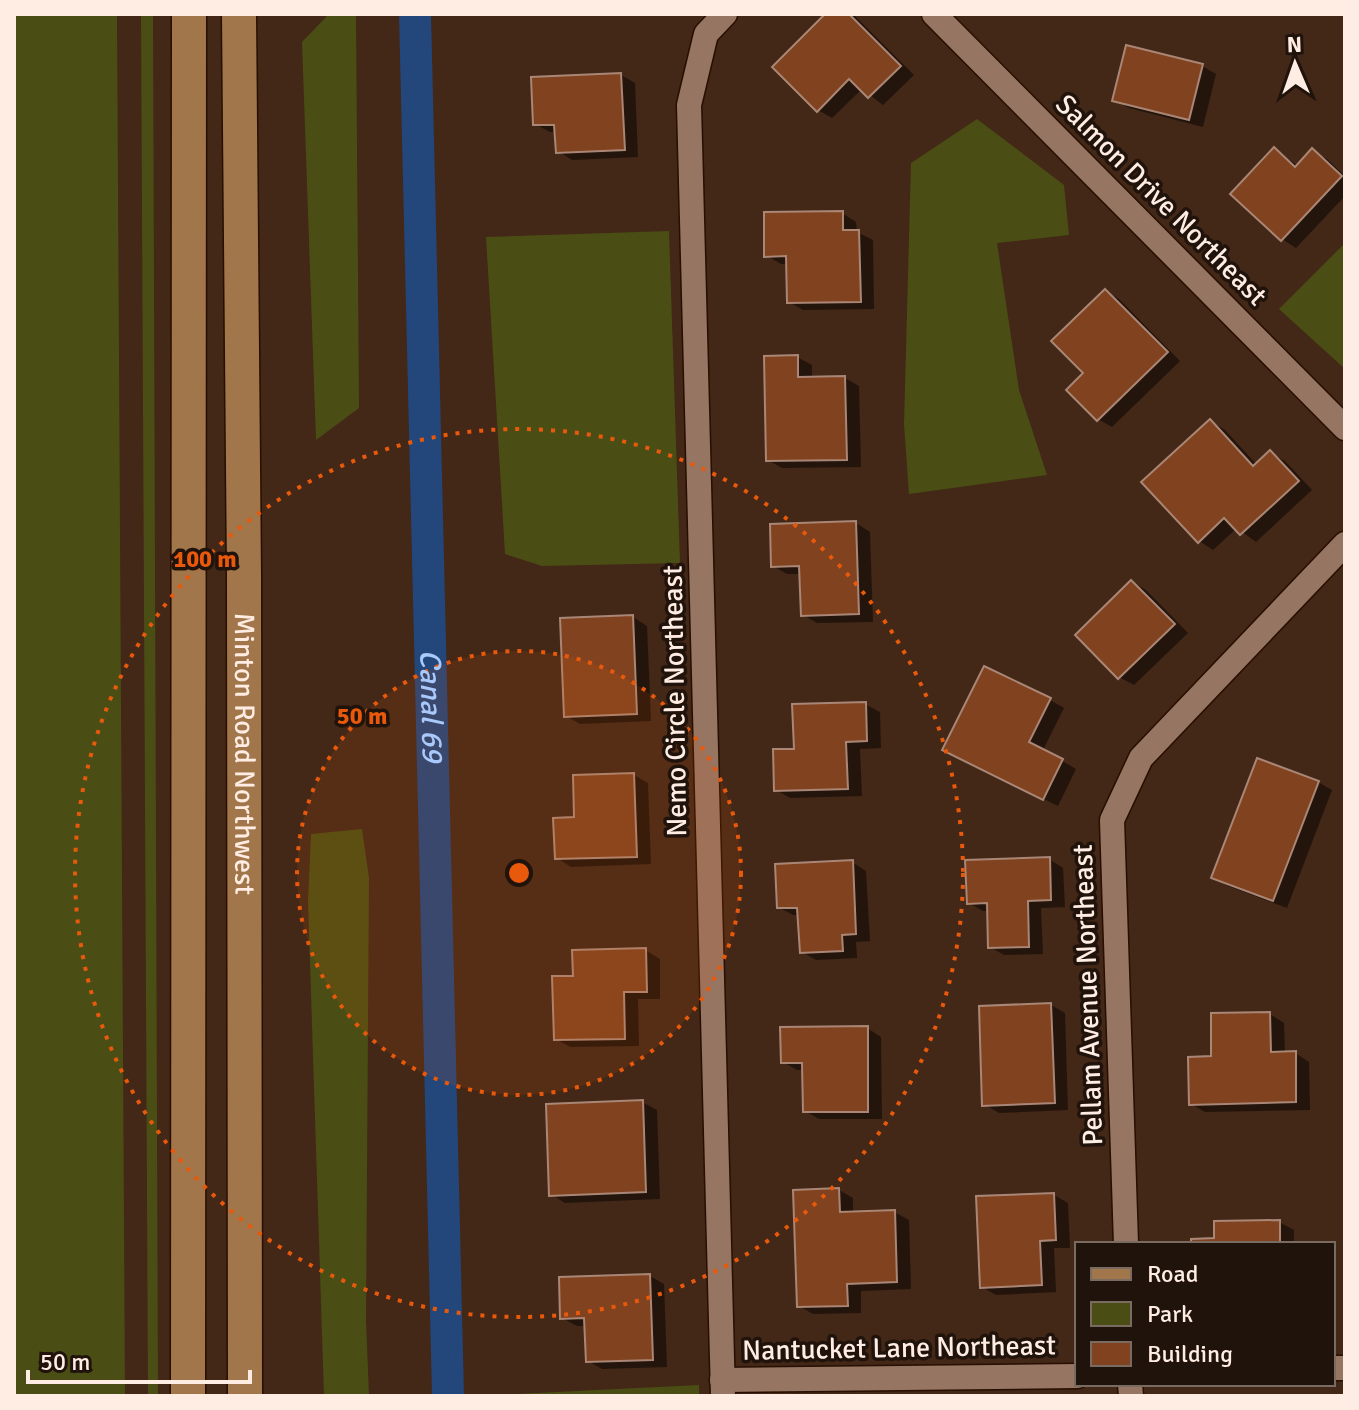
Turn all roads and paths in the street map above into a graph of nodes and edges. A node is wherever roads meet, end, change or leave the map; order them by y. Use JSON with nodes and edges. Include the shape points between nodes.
{"nodes":[{"id":1,"x":189,"y":14,"type":"edge"},
{"id":2,"x":239,"y":14,"type":"edge"},
{"id":3,"x":725,"y":14,"type":"edge"},
{"id":4,"x":934,"y":14,"type":"edge"},
{"id":5,"x":1345,"y":428,"type":"edge"},
{"id":6,"x":1345,"y":544,"type":"edge"},
{"id":7,"x":1126,"y":1242,"type":"edge"},
{"id":8,"x":1075,"y":1376,"type":"edge"},
{"id":9,"x":722,"y":1388,"type":"edge"},
{"id":10,"x":188,"y":1396,"type":"edge"},
{"id":11,"x":245,"y":1396,"type":"edge"}],
"edges":[{"from":1,"to":10,"type":"main road","name":"Minton Road Northwest"},
{"from":2,"to":11,"type":"main road","name":"Minton Road Northwest"},
{"from":3,"to":9,"type":"street","name":"Nemo Circle Northeast","via":[[706,34],[689,105]]},
{"from":4,"to":5,"type":"street","name":"Salmon Drive Northeast"},
{"from":6,"to":7,"type":"street","name":"Pellam Avenue Northeast","via":[[1141,758],[1112,820]]},
{"from":8,"to":9,"type":"street","name":"Nantucket Lane Northeast"}]}
